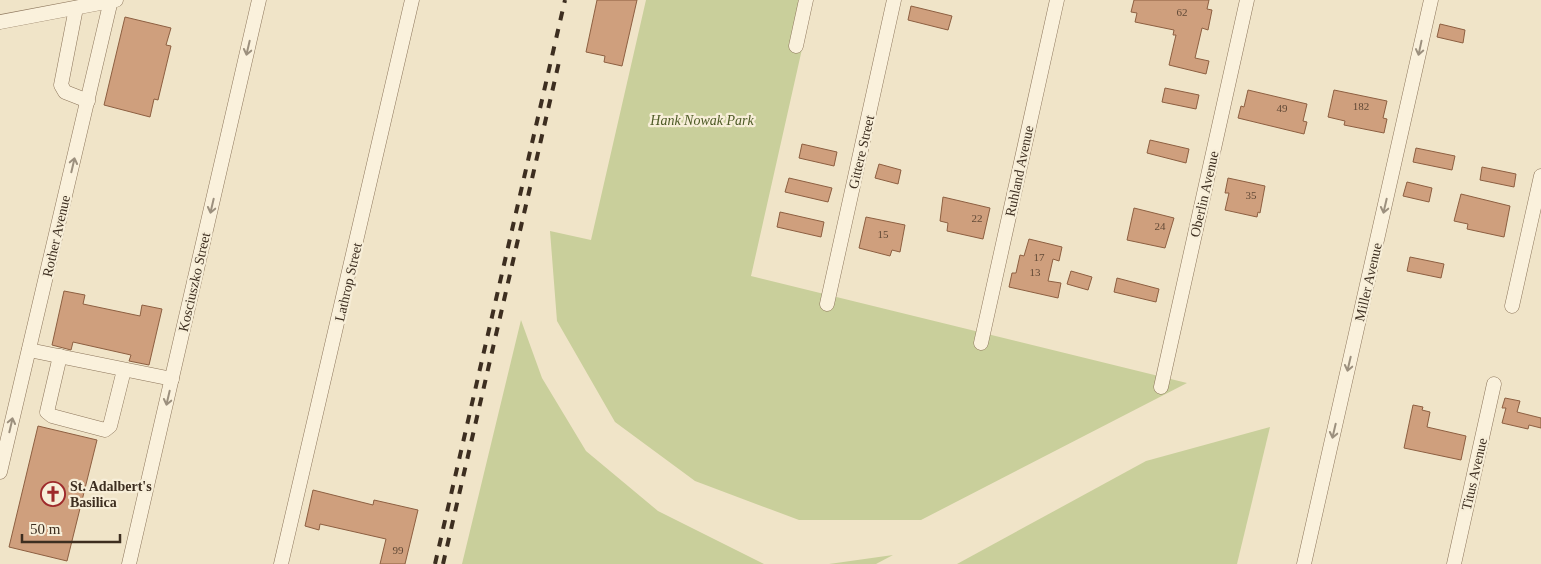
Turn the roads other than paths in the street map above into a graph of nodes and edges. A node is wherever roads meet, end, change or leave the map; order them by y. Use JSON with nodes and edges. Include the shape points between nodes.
{"nodes":[{"id":1,"x":113,"y":0,"type":"edge"},
{"id":2,"x":259,"y":0,"type":"edge"},
{"id":3,"x":412,"y":0,"type":"edge"},
{"id":4,"x":806,"y":0,"type":"edge"},
{"id":5,"x":894,"y":0,"type":"edge"},
{"id":6,"x":1057,"y":0,"type":"edge"},
{"id":7,"x":1247,"y":0,"type":"edge"},
{"id":8,"x":1430,"y":0,"type":"edge"},
{"id":9,"x":76,"y":8,"type":"junction"},
{"id":10,"x":0,"y":22,"type":"edge"},
{"id":11,"x":796,"y":46,"type":"dead end"},
{"id":12,"x":88,"y":101,"type":"junction"},
{"id":13,"x":1541,"y":176,"type":"edge"},
{"id":14,"x":827,"y":304,"type":"dead end"},
{"id":15,"x":1512,"y":306,"type":"dead end"},
{"id":16,"x":981,"y":343,"type":"dead end"},
{"id":17,"x":29,"y":350,"type":"junction"},
{"id":18,"x":60,"y":356,"type":"junction"},
{"id":19,"x":124,"y":370,"type":"junction"},
{"id":20,"x":172,"y":379,"type":"junction"},
{"id":21,"x":1494,"y":384,"type":"dead end"},
{"id":22,"x":1161,"y":387,"type":"dead end"},
{"id":23,"x":0,"y":472,"type":"edge"},
{"id":24,"x":129,"y":564,"type":"edge"},
{"id":25,"x":281,"y":564,"type":"edge"},
{"id":26,"x":1304,"y":564,"type":"edge"},
{"id":27,"x":1454,"y":564,"type":"edge"}],
"edges":[{"from":1,"to":9,"type":"street"},
{"from":1,"to":12,"type":"street","name":"Rother Avenue"},
{"from":2,"to":20,"type":"street","name":"Kosciuszko Street","one_way":true},
{"from":3,"to":25,"type":"street","name":"Lathrop Street"},
{"from":4,"to":11,"type":"street"},
{"from":5,"to":14,"type":"street","name":"Gittere Street"},
{"from":6,"to":16,"type":"street","name":"Ruhland Avenue"},
{"from":7,"to":22,"type":"street","name":"Oberlin Avenue"},
{"from":8,"to":26,"type":"street","name":"Miller Avenue","one_way":true},
{"from":9,"to":10,"type":"street"},
{"from":9,"to":12,"type":"street","via":[[61,85],[65,92]]},
{"from":17,"to":12,"type":"street","name":"Rother Avenue","one_way":true},
{"from":13,"to":15,"type":"street"},
{"from":17,"to":18,"type":"street"},
{"from":23,"to":17,"type":"street","name":"Rother Avenue","one_way":true},
{"from":18,"to":19,"type":"street"},
{"from":18,"to":19,"type":"street","via":[[47,412],[105,430],[110,426]]},
{"from":19,"to":20,"type":"street"},
{"from":20,"to":24,"type":"street","name":"Kosciuszko Street","one_way":true},
{"from":21,"to":27,"type":"street","name":"Titus Avenue"}]}
